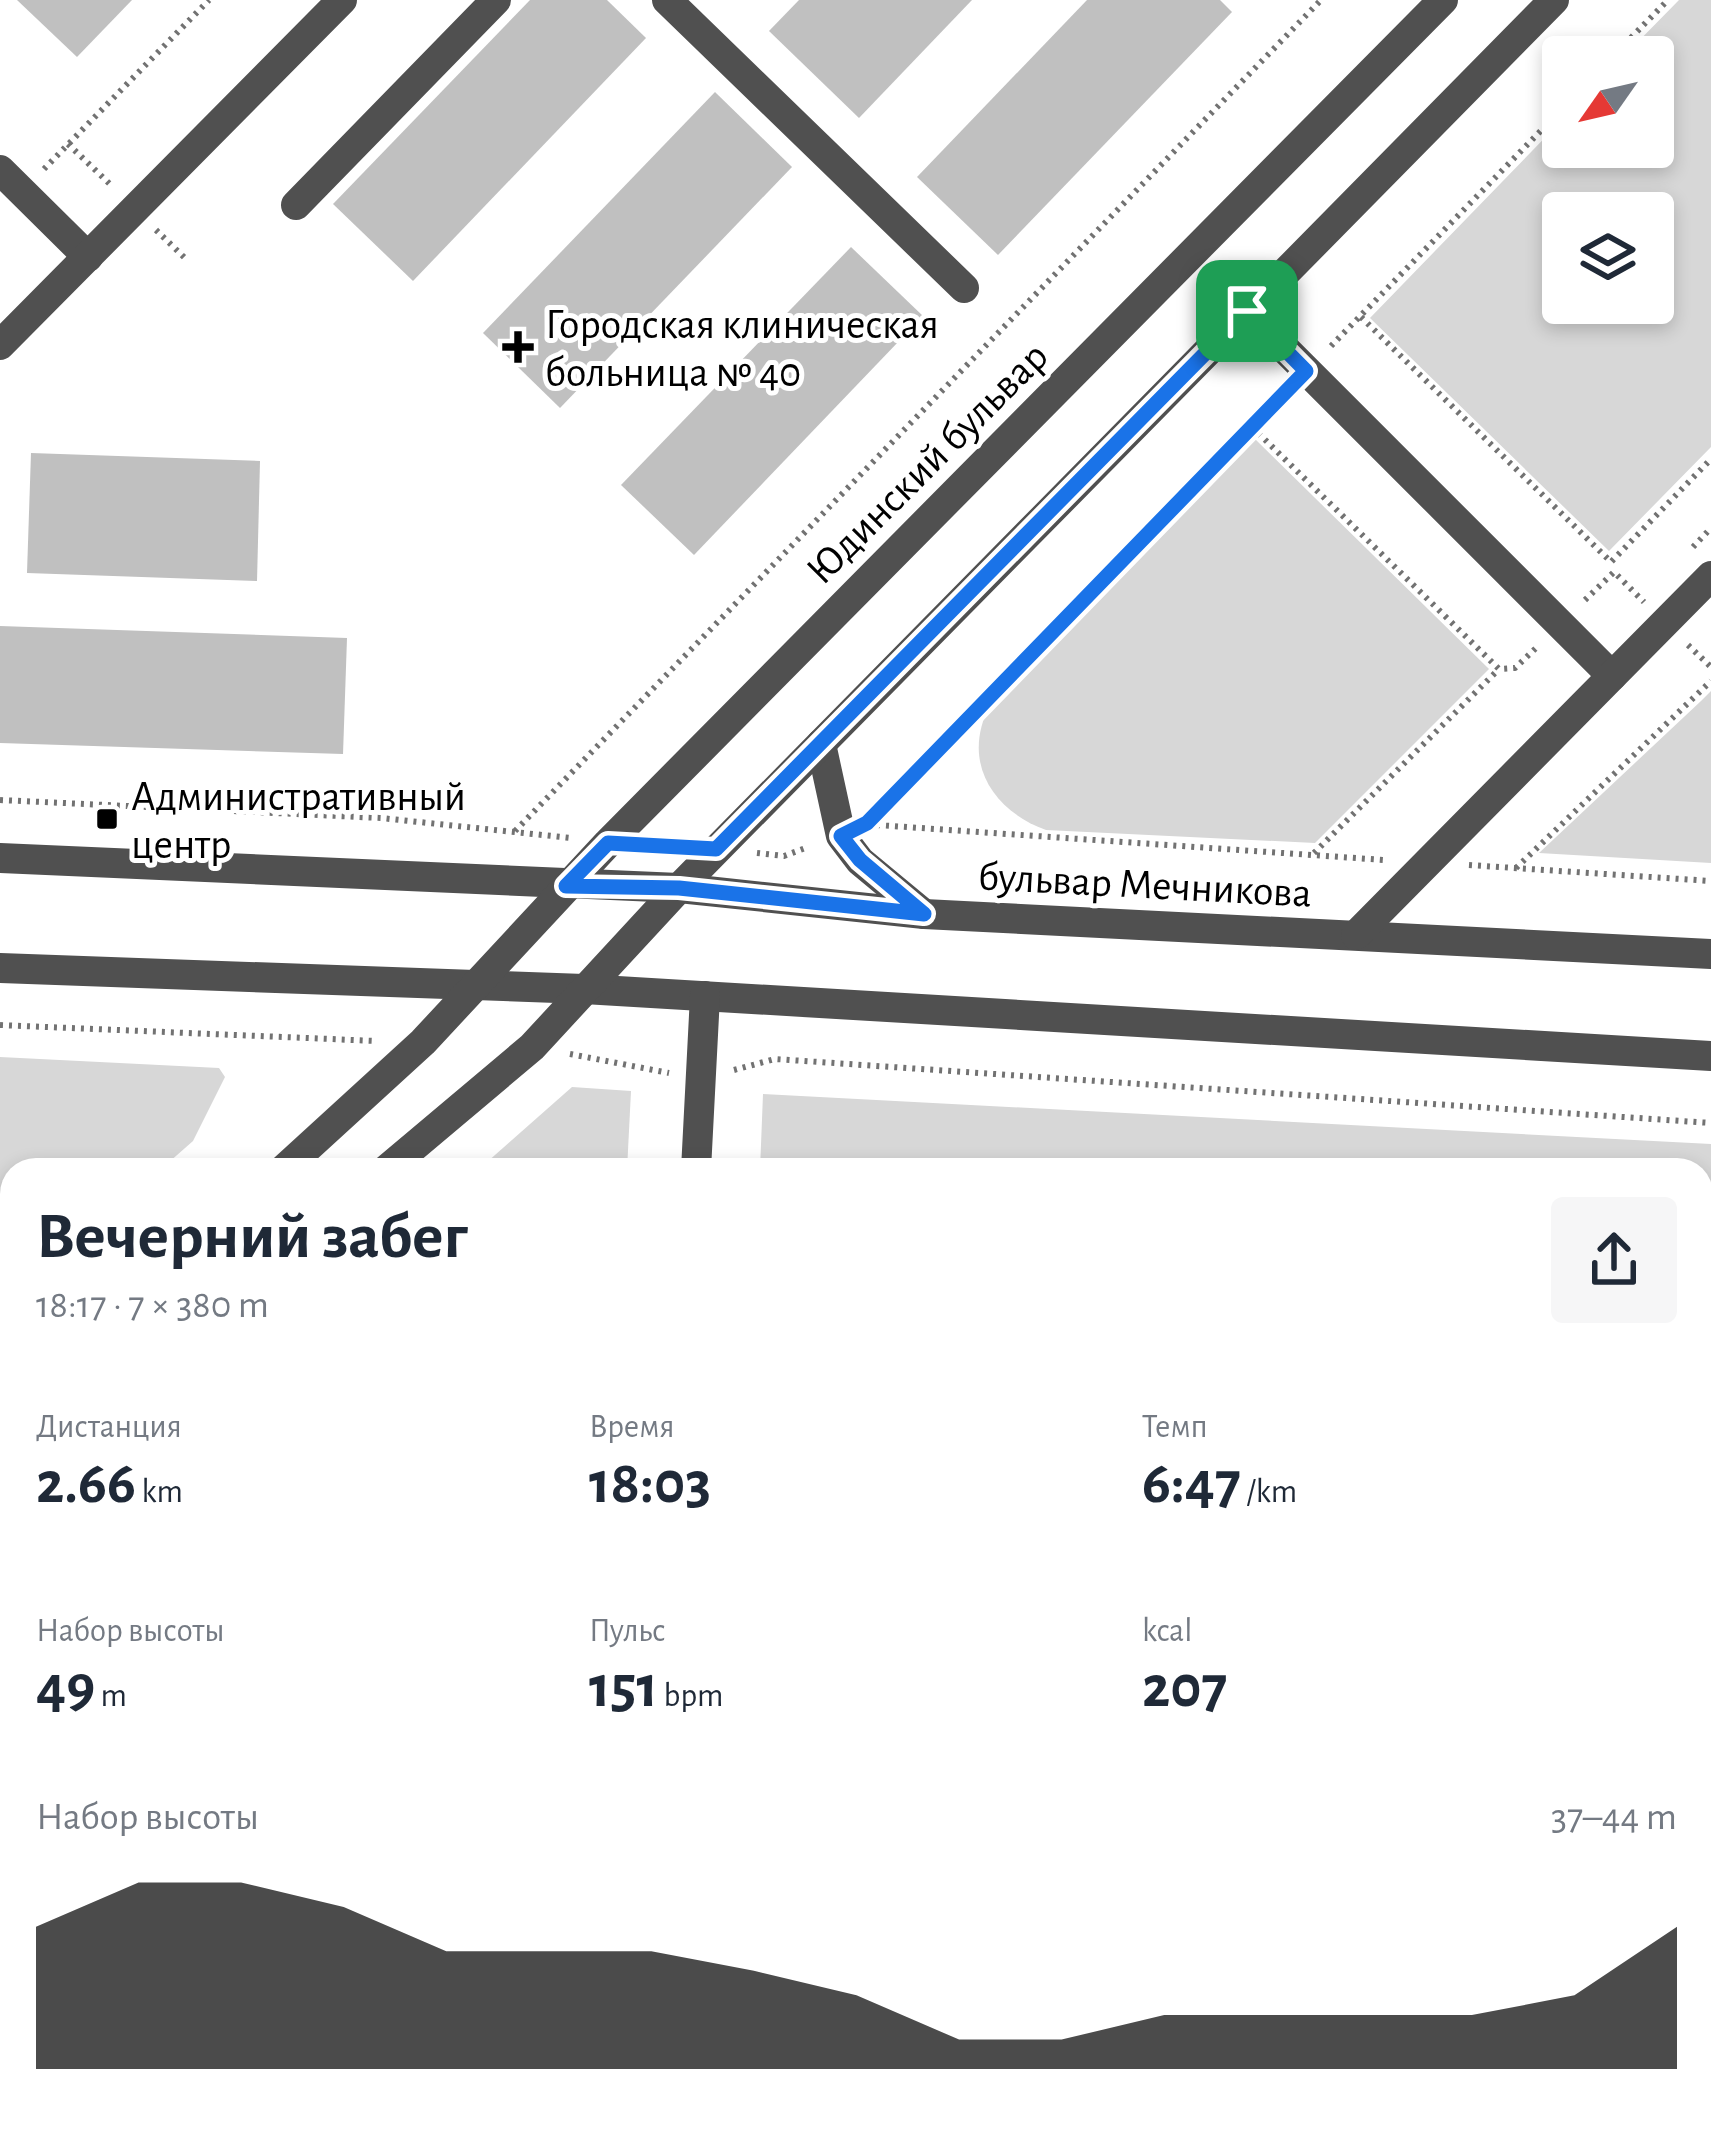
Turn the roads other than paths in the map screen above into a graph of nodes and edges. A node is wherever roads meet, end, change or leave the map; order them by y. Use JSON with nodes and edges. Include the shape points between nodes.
{"nodes":[{"id":1,"x":342,"y":0,"type":"edge"},
{"id":2,"x":496,"y":0,"type":"edge"},
{"id":3,"x":668,"y":0,"type":"edge"},
{"id":4,"x":1443,"y":0,"type":"edge"},
{"id":5,"x":1554,"y":0,"type":"edge"},
{"id":6,"x":11,"y":180,"type":"edge"},
{"id":7,"x":296,"y":205,"type":"dead end"},
{"id":8,"x":88,"y":257,"type":"junction"},
{"id":9,"x":964,"y":288,"type":"dead end"},
{"id":10,"x":1247,"y":311,"type":"junction"},
{"id":11,"x":0,"y":345,"type":"edge"},
{"id":12,"x":1711,"y":576,"type":"edge"},
{"id":13,"x":1612,"y":676,"type":"junction"},
{"id":14,"x":820,"y":744,"type":"junction"},
{"id":15,"x":0,"y":858,"type":"edge"},
{"id":16,"x":566,"y":886,"type":"junction"},
{"id":17,"x":679,"y":888,"type":"junction"},
{"id":18,"x":924,"y":914,"type":"junction"},
{"id":19,"x":1356,"y":935,"type":"junction"},
{"id":20,"x":1711,"y":954,"type":"edge"},
{"id":21,"x":0,"y":968,"type":"edge"},
{"id":22,"x":472,"y":988,"type":"junction"},
{"id":23,"x":584,"y":989,"type":"junction"},
{"id":24,"x":705,"y":996,"type":"junction"},
{"id":25,"x":1711,"y":1056,"type":"edge"},
{"id":26,"x":296,"y":1158,"type":"edge"},
{"id":27,"x":400,"y":1158,"type":"edge"},
{"id":28,"x":696,"y":1158,"type":"edge"}],
"edges":[{"from":1,"to":8,"type":"street"},
{"from":2,"to":7,"type":"street"},
{"from":3,"to":9,"type":"street"},
{"from":4,"to":16,"type":"street","name":"Юдинский бульвар"},
{"from":5,"to":10,"type":"street"},
{"from":6,"to":8,"type":"street"},
{"from":8,"to":11,"type":"street"},
{"from":10,"to":13,"type":"street"},
{"from":10,"to":14,"type":"street"},
{"from":12,"to":13,"type":"street"},
{"from":13,"to":19,"type":"street"},
{"from":14,"to":17,"type":"street"},
{"from":14,"to":18,"type":"street","via":[[841,836]]},
{"from":15,"to":16,"type":"street","name":"бульвар Мечникова"},
{"from":16,"to":17,"type":"street","name":"бульвар Мечникова"},
{"from":16,"to":22,"type":"street","name":"Юдинский бульвар"},
{"from":17,"to":18,"type":"street","name":"бульвар Мечникова"},
{"from":17,"to":23,"type":"street"},
{"from":18,"to":19,"type":"street","name":"бульвар Мечникова"},
{"from":19,"to":20,"type":"street","name":"бульвар Мечникова"},
{"from":21,"to":22,"type":"street"},
{"from":22,"to":23,"type":"street"},
{"from":22,"to":26,"type":"street","name":"Юдинский бульвар"},
{"from":23,"to":24,"type":"street"},
{"from":23,"to":27,"type":"street","via":[[532,1047]]},
{"from":24,"to":25,"type":"street"},
{"from":24,"to":28,"type":"street"}]}
